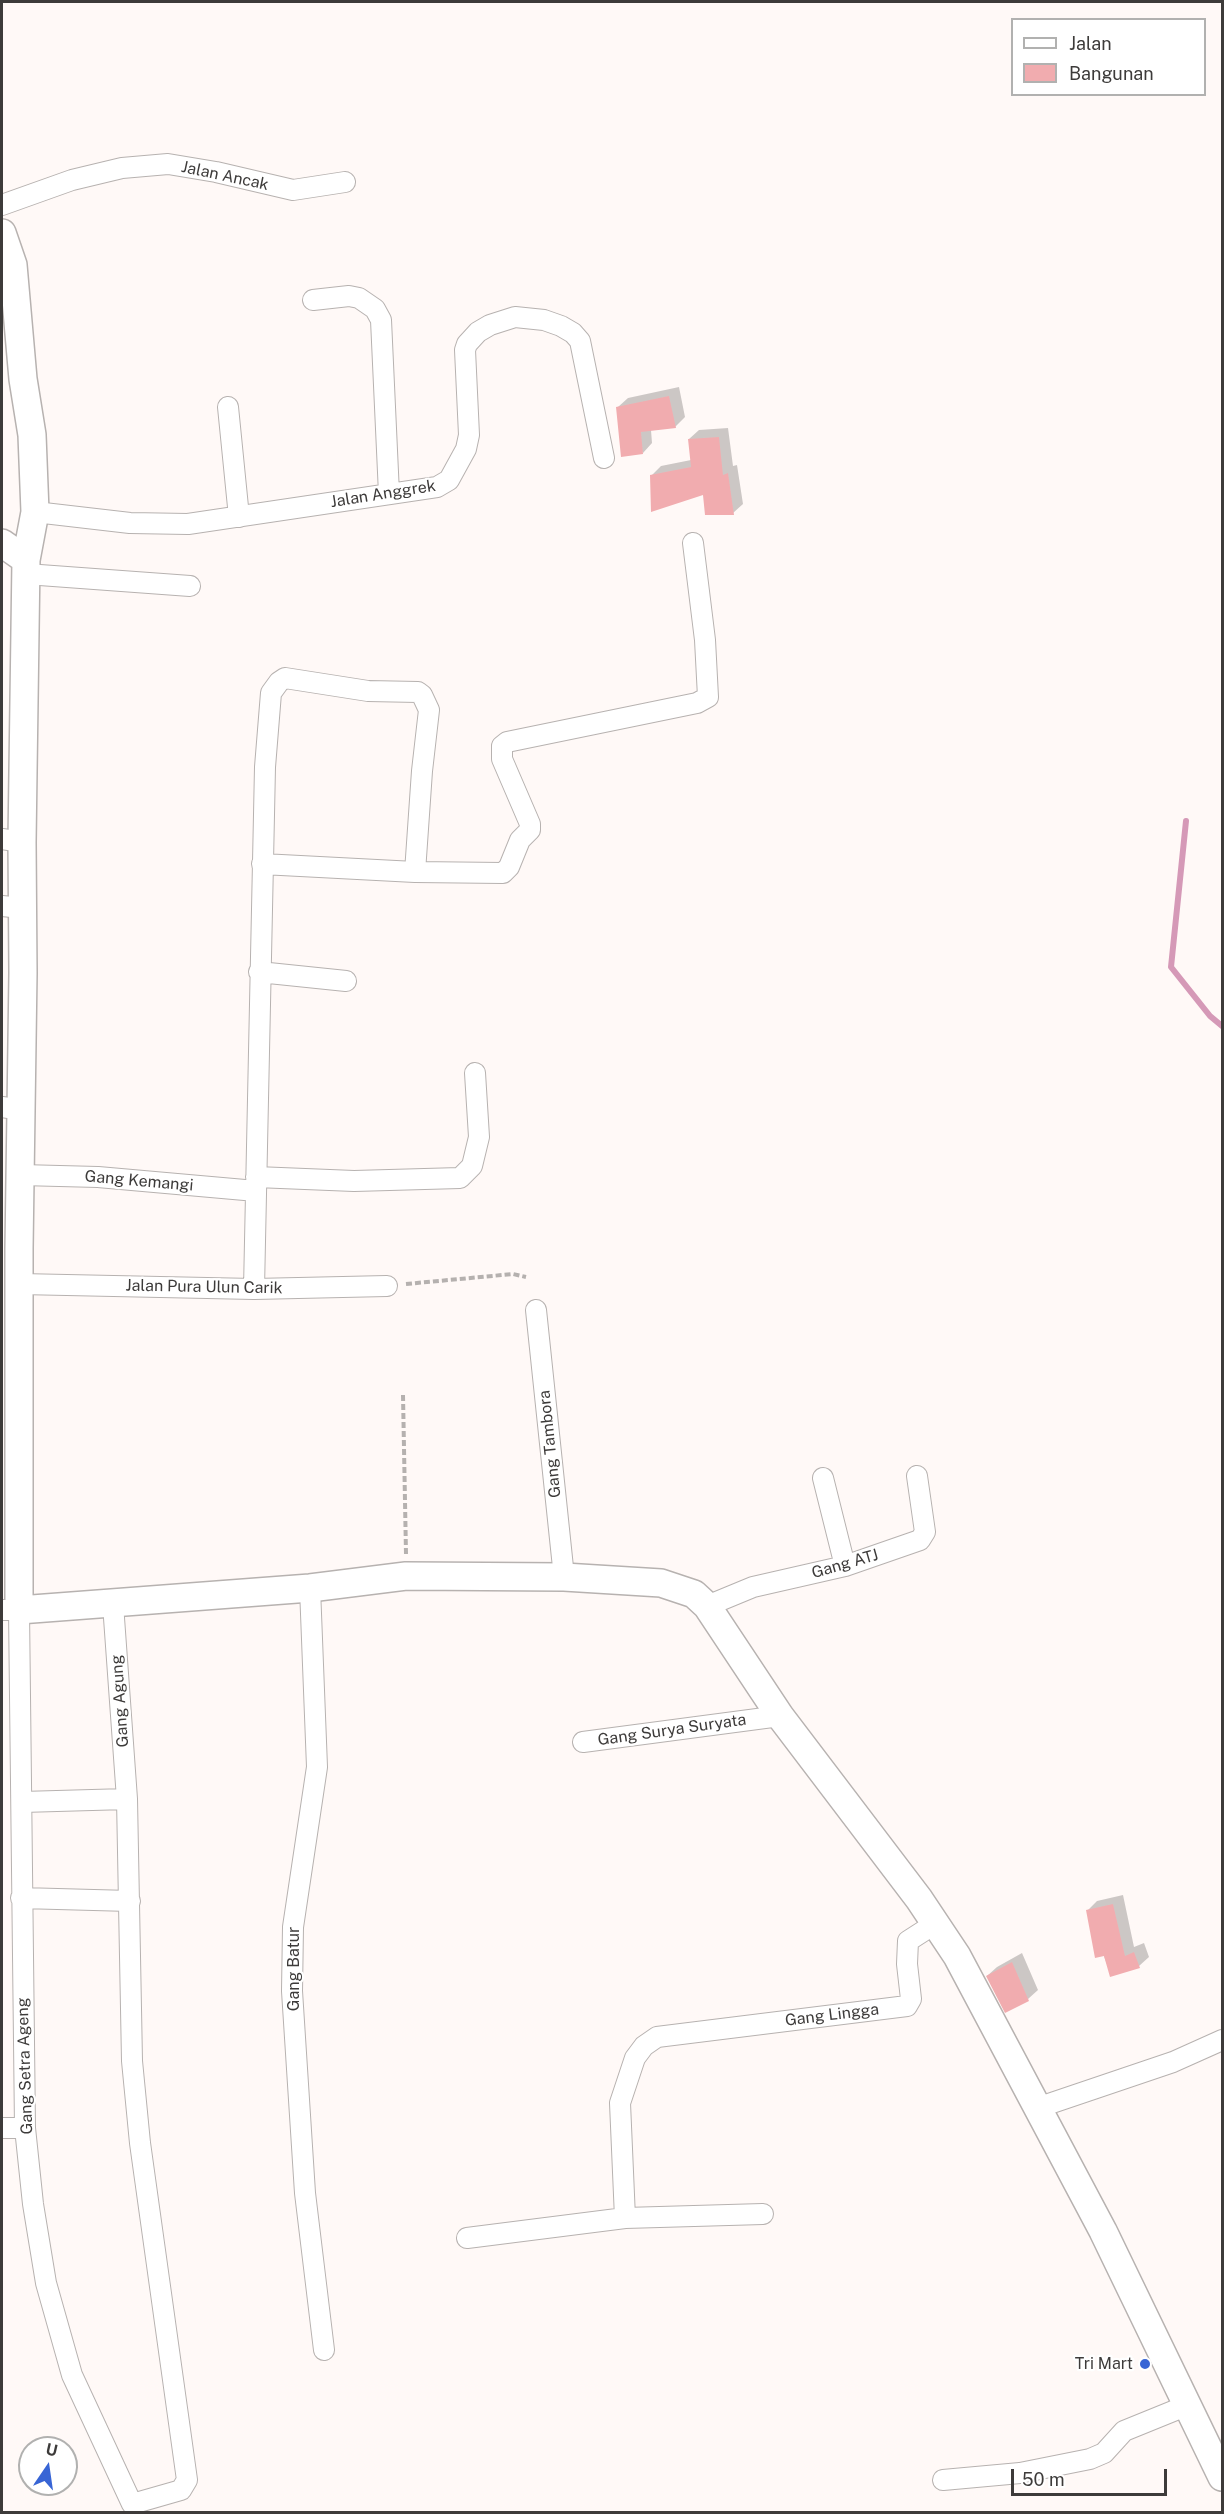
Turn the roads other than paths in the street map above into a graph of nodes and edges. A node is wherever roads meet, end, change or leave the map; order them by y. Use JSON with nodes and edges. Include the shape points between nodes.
{"nodes":[{"id":1,"x":345,"y":182,"type":"dead end"},
{"id":2,"x":2,"y":205,"type":"edge"},
{"id":3,"x":2,"y":232,"type":"edge"},
{"id":4,"x":314,"y":300,"type":"dead end"},
{"id":5,"x":228,"y":407,"type":"dead end"},
{"id":6,"x":604,"y":458,"type":"dead end"},
{"id":7,"x":389,"y":494,"type":"junction"},
{"id":8,"x":35,"y":512,"type":"junction"},
{"id":9,"x":239,"y":517,"type":"junction"},
{"id":10,"x":2,"y":543,"type":"edge"},
{"id":11,"x":693,"y":543,"type":"dead end"},
{"id":12,"x":26,"y":567,"type":"junction"},
{"id":13,"x":190,"y":586,"type":"dead end"},
{"id":14,"x":12,"y":841,"type":"edge"},
{"id":15,"x":262,"y":864,"type":"junction"},
{"id":16,"x":415,"y":872,"type":"junction"},
{"id":17,"x":12,"y":907,"type":"edge"},
{"id":18,"x":259,"y":972,"type":"junction"},
{"id":19,"x":346,"y":981,"type":"dead end"},
{"id":20,"x":475,"y":1073,"type":"dead end"},
{"id":21,"x":12,"y":1109,"type":"edge"},
{"id":22,"x":21,"y":1175,"type":"junction"},
{"id":23,"x":256,"y":1184,"type":"junction"},
{"id":24,"x":10,"y":1247,"type":"edge"},
{"id":25,"x":21,"y":1284,"type":"junction"},
{"id":26,"x":387,"y":1286,"type":"road end"},
{"id":27,"x":254,"y":1289,"type":"junction"},
{"id":28,"x":536,"y":1310,"type":"dead end"},
{"id":29,"x":917,"y":1476,"type":"dead end"},
{"id":30,"x":823,"y":1478,"type":"dead end"},
{"id":31,"x":845,"y":1566,"type":"junction"},
{"id":32,"x":564,"y":1577,"type":"junction"},
{"id":33,"x":310,"y":1588,"type":"junction"},
{"id":34,"x":113,"y":1604,"type":"junction"},
{"id":35,"x":707,"y":1606,"type":"junction"},
{"id":36,"x":10,"y":1610,"type":"edge"},
{"id":37,"x":770,"y":1717,"type":"junction"},
{"id":38,"x":583,"y":1742,"type":"dead end"},
{"id":39,"x":127,"y":1799,"type":"junction"},
{"id":40,"x":22,"y":1802,"type":"junction"},
{"id":41,"x":21,"y":1898,"type":"junction"},
{"id":42,"x":130,"y":1902,"type":"junction"},
{"id":43,"x":936,"y":1923,"type":"junction"},
{"id":44,"x":1222,"y":2040,"type":"edge"},
{"id":45,"x":1037,"y":2108,"type":"junction"},
{"id":46,"x":2,"y":2128,"type":"edge"},
{"id":47,"x":25,"y":2128,"type":"junction"},
{"id":48,"x":763,"y":2214,"type":"dead end"},
{"id":49,"x":625,"y":2218,"type":"junction"},
{"id":50,"x":467,"y":2238,"type":"dead end"},
{"id":51,"x":324,"y":2350,"type":"dead end"},
{"id":52,"x":1188,"y":2405,"type":"junction"},
{"id":53,"x":1222,"y":2477,"type":"edge"},
{"id":54,"x":943,"y":2480,"type":"dead end"},
{"id":55,"x":132,"y":2504,"type":"joint"}],
"edges":[{"from":1,"to":2,"type":"street","name":"Jalan Ancak","via":[[293,190],[168,164],[112,170]]},
{"from":3,"to":8,"type":"street","via":[[13,265],[32,435]]},
{"from":4,"to":7,"type":"street","via":[[359,298],[375,309],[381,320]]},
{"from":5,"to":9,"type":"street"},
{"from":6,"to":7,"type":"street","name":"Jalan Anggrek","via":[[580,340],[561,326],[515,317],[490,325],[467,344],[469,435],[449,480],[437,487]]},
{"from":7,"to":9,"type":"street","name":"Jalan Anggrek"},
{"from":8,"to":9,"type":"street","name":"Jalan Anggrek","via":[[142,523],[188,524]]},
{"from":8,"to":12,"type":"street"},
{"from":10,"to":12,"type":"street"},
{"from":11,"to":16,"type":"street","via":[[705,640],[707,699],[507,742],[500,754],[530,824],[508,867],[498,875]]},
{"from":12,"to":13,"type":"street"},
{"from":12,"to":14,"type":"street"},
{"from":14,"to":17,"type":"street"},
{"from":15,"to":16,"type":"street"},
{"from":15,"to":16,"type":"street","via":[[270,702],[275,686],[285,678],[422,695],[429,710]]},
{"from":15,"to":18,"type":"street"},
{"from":17,"to":21,"type":"street"},
{"from":18,"to":19,"type":"street"},
{"from":18,"to":23,"type":"street"},
{"from":20,"to":23,"type":"street","name":"Gang Kemangi","via":[[477,1153],[472,1166],[460,1178]]},
{"from":21,"to":22,"type":"street"},
{"from":22,"to":23,"type":"street","name":"Gang Kemangi"},
{"from":22,"to":24,"type":"street"},
{"from":23,"to":27,"type":"street"},
{"from":24,"to":25,"type":"street"},
{"from":25,"to":27,"type":"street","name":"Jalan Pura Ulun Carik"},
{"from":25,"to":36,"type":"street"},
{"from":26,"to":27,"type":"street","name":"Jalan Pura Ulun Carik"},
{"from":28,"to":32,"type":"street","name":"Gang Tambora"},
{"from":29,"to":31,"type":"street","name":"Gang ATJ","via":[[924,1537]]},
{"from":30,"to":31,"type":"street"},
{"from":31,"to":35,"type":"street","name":"Gang ATJ","via":[[753,1587]]},
{"from":32,"to":33,"type":"street","via":[[406,1576]]},
{"from":32,"to":35,"type":"street","via":[[661,1583],[694,1594]]},
{"from":33,"to":34,"type":"street"},
{"from":33,"to":51,"type":"street","name":"Gang Batur","via":[[317,1767],[293,1927],[292,1991],[305,2193]]},
{"from":34,"to":36,"type":"street"},
{"from":34,"to":39,"type":"street","name":"Gang Agung"},
{"from":35,"to":37,"type":"street"},
{"from":36,"to":40,"type":"street","name":"Gang Setra Ageng"},
{"from":37,"to":38,"type":"street","name":"Gang Surya Suryata"},
{"from":37,"to":43,"type":"street"},
{"from":39,"to":40,"type":"street"},
{"from":39,"to":42,"type":"street","name":"Gang Agung"},
{"from":40,"to":41,"type":"street","name":"Gang Setra Ageng"},
{"from":41,"to":42,"type":"street"},
{"from":41,"to":47,"type":"street","name":"Gang Setra Ageng"},
{"from":42,"to":55,"type":"street","name":"Gang Agung","via":[[132,2061],[140,2143],[187,2480],[181,2490]]},
{"from":43,"to":45,"type":"street"},
{"from":43,"to":49,"type":"street","name":"Gang Lingga","via":[[908,1941],[911,1999],[907,2006],[657,2037],[638,2052],[620,2103]]},
{"from":44,"to":45,"type":"street","via":[[1173,2062]]},
{"from":45,"to":52,"type":"street","via":[[1108,2241]]},
{"from":46,"to":47,"type":"street"},
{"from":47,"to":55,"type":"street","name":"Gang Setra Ageng","via":[[46,2283],[72,2375]]},
{"from":48,"to":49,"type":"street"},
{"from":49,"to":50,"type":"street"},
{"from":52,"to":53,"type":"street"},
{"from":52,"to":54,"type":"street","via":[[1125,2431],[1104,2453],[1090,2459],[1020,2473]]}]}
